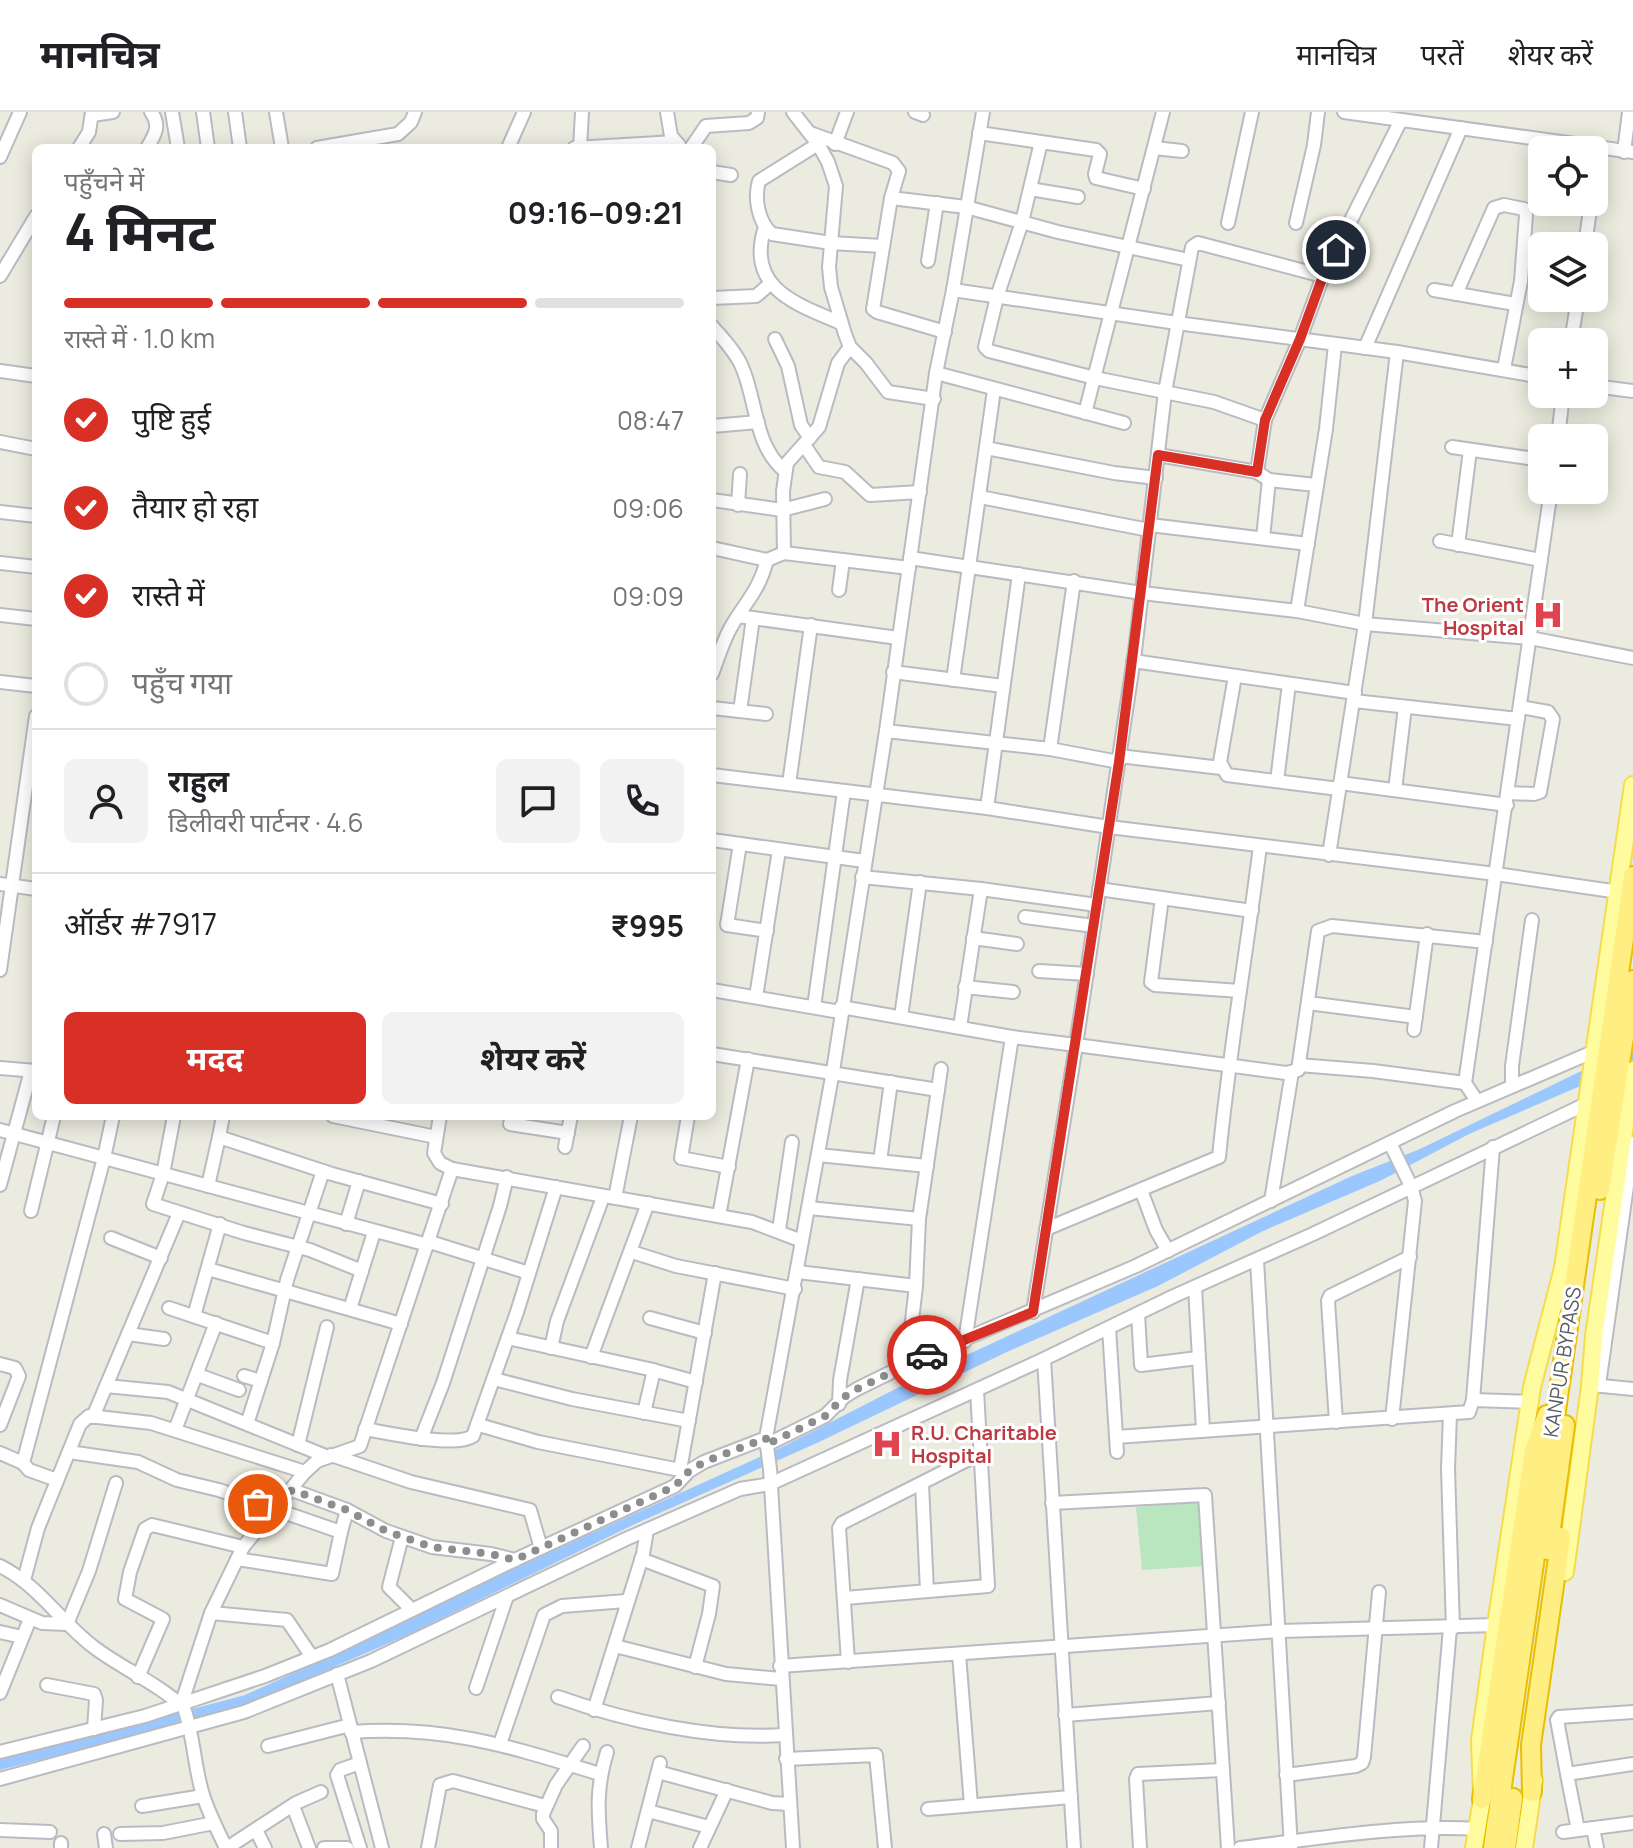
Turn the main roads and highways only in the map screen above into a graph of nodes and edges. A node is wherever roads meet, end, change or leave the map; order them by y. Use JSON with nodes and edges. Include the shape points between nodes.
{"nodes":[{"id":1,"x":1633,"y":785,"type":"edge"},
{"id":2,"x":1633,"y":876,"type":"edge"},
{"id":3,"x":1633,"y":980,"type":"edge"},
{"id":4,"x":1633,"y":1070,"type":"edge"},
{"id":5,"x":1561,"y":1411,"type":"junction"},
{"id":6,"x":1532,"y":1792,"type":"junction"},
{"id":7,"x":1482,"y":1799,"type":"junction"},
{"id":8,"x":1474,"y":1848,"type":"edge"},
{"id":9,"x":1493,"y":1848,"type":"edge"},
{"id":10,"x":1506,"y":1848,"type":"edge"},
{"id":11,"x":1524,"y":1848,"type":"edge"}],
"edges":[{"from":1,"to":7,"type":"main road","via":[[1563,1268],[1530,1402],[1496,1625],[1480,1740]]},
{"from":2,"to":5,"type":"highway","name":"KANPUR BYPASS"},
{"from":3,"to":5,"type":"highway","name":"KANPUR BYPASS"},
{"from":4,"to":6,"type":"main road","via":[[1594,1336],[1595,1385]]},
{"from":5,"to":6,"type":"highway","via":[[1571,1464],[1531,1745]]},
{"from":5,"to":7,"type":"highway","via":[[1547,1414],[1534,1451]]},
{"from":5,"to":9,"type":"highway","name":"KANPUR BYPASS"},
{"from":5,"to":10,"type":"highway","name":"KANPUR BYPASS"},
{"from":6,"to":11,"type":"main road"},
{"from":7,"to":8,"type":"main road"}]}
